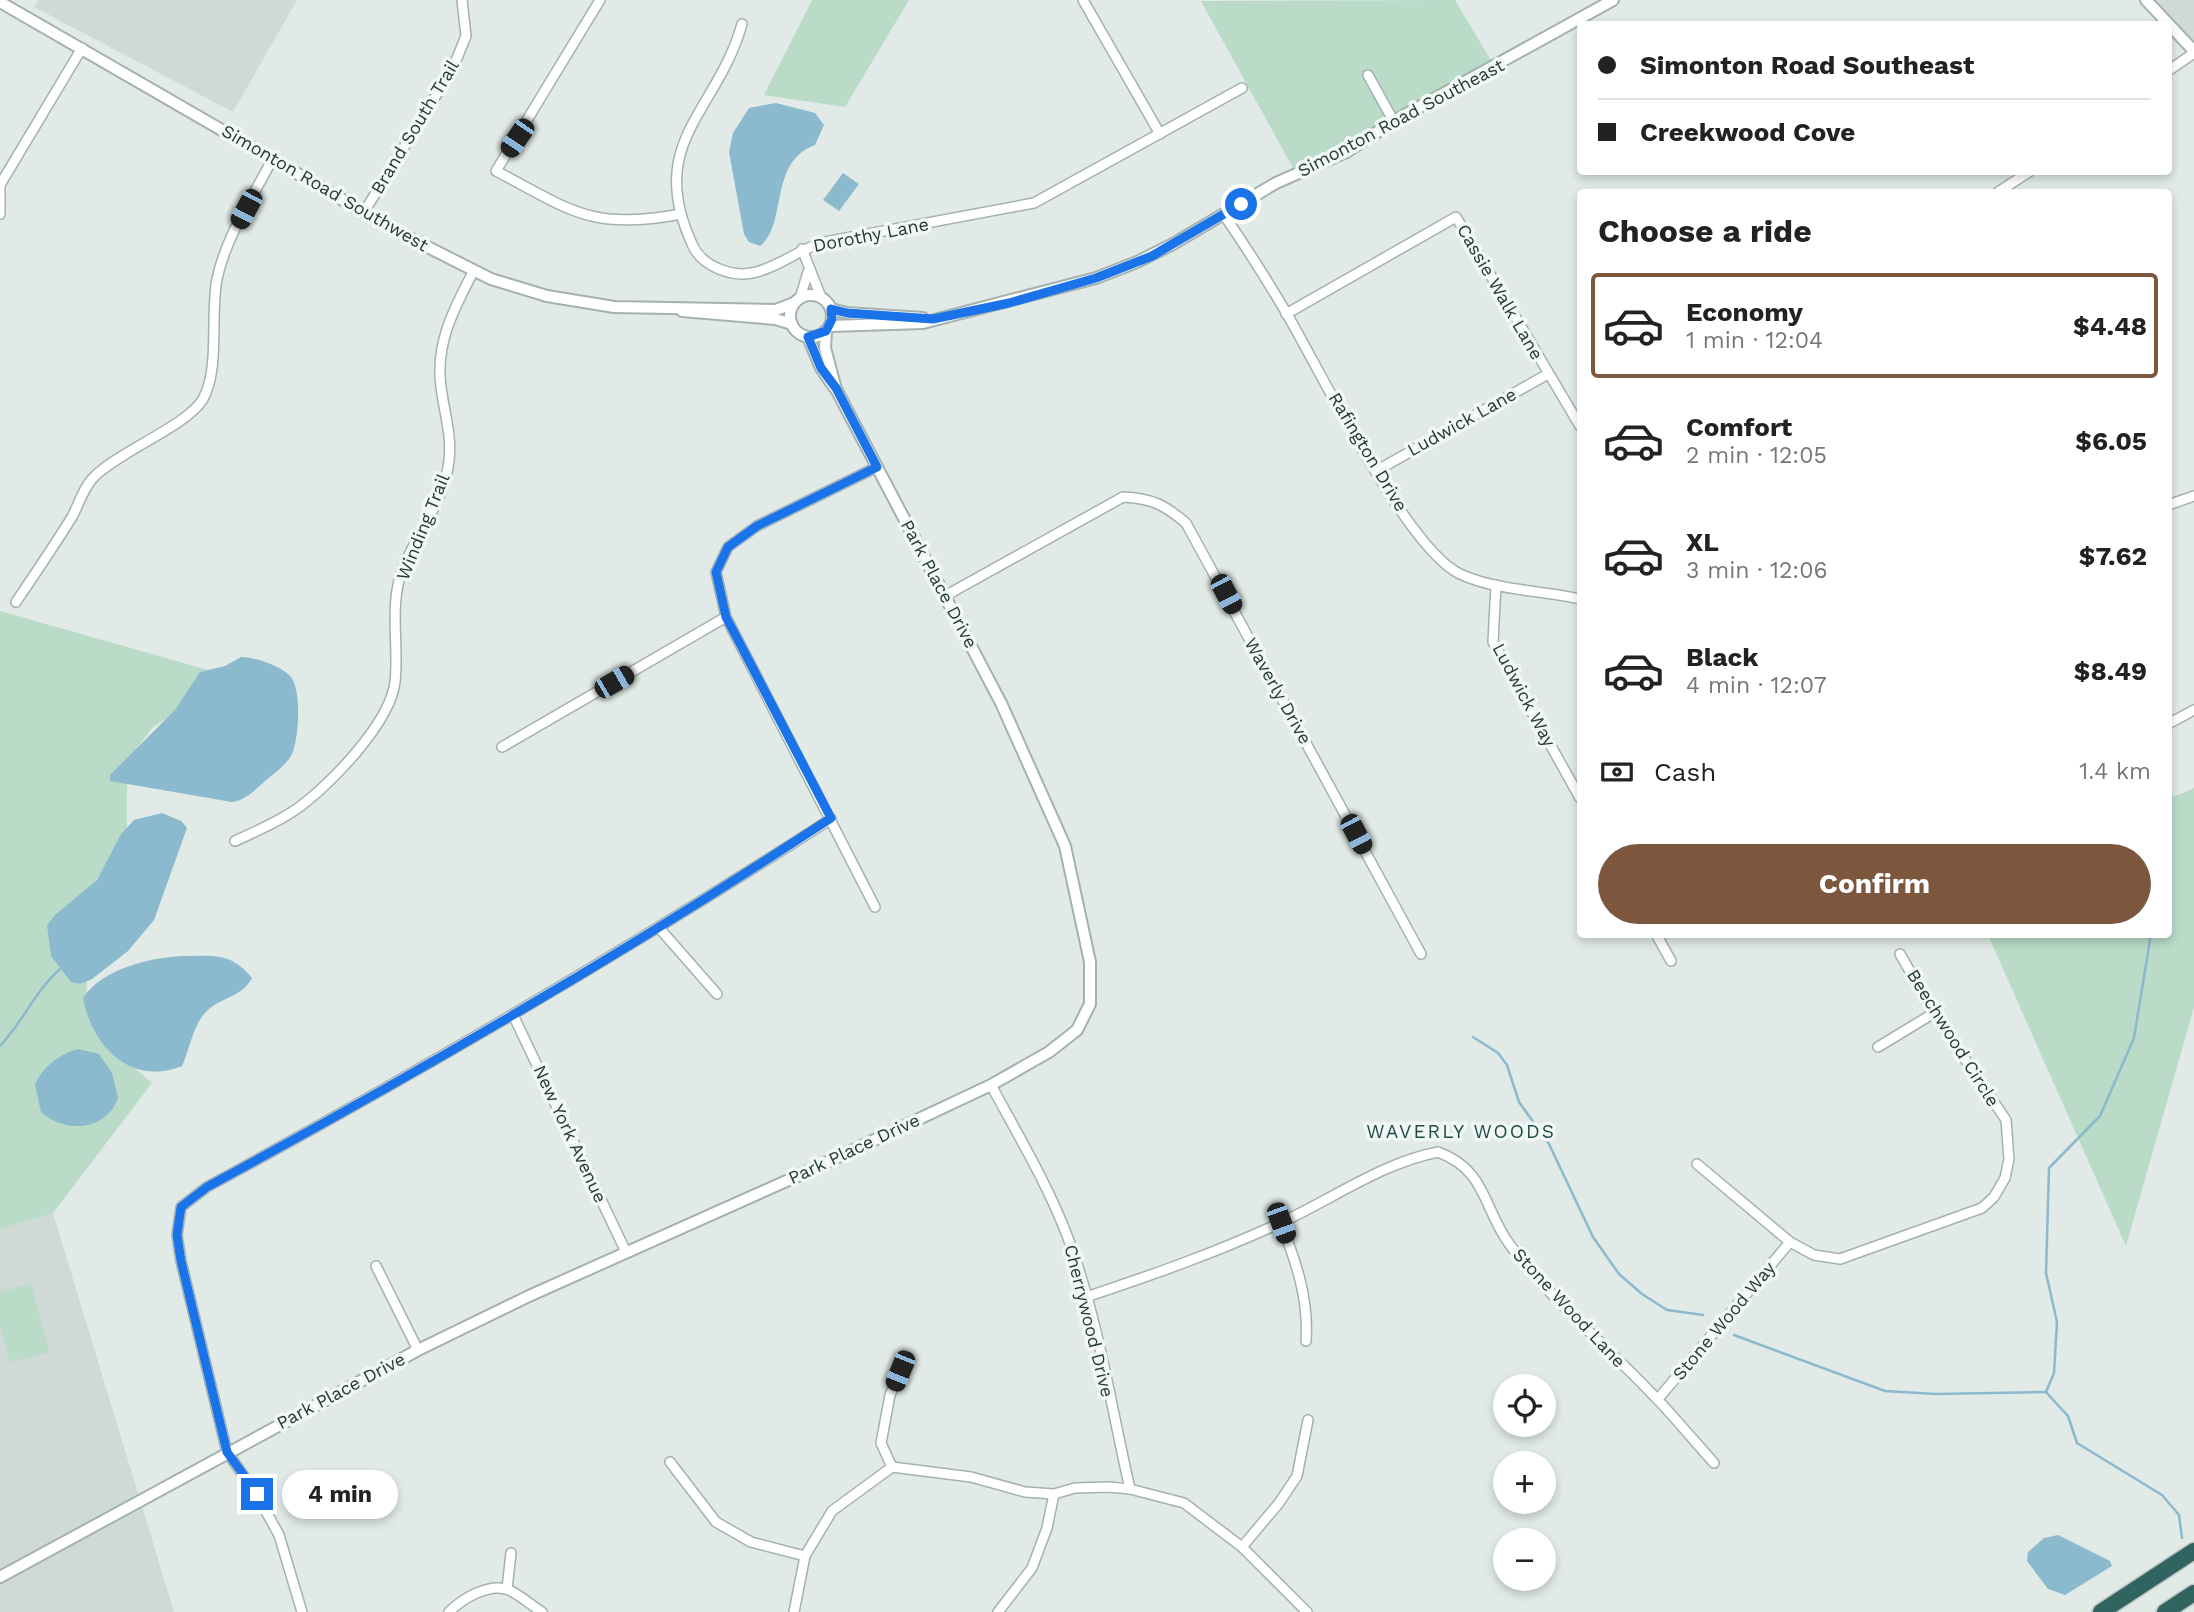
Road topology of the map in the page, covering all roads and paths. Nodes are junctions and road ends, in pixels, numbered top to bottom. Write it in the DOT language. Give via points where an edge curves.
graph roads {
  1 [pos="462,0"];
  2 [pos="600,0"];
  3 [pos="1083,0"];
  4 [pos="1613,0"];
  5 [pos="2146,0"];
  6 [pos="0,2"];
  7 [pos="2165,21"];
  8 [pos="742,24"];
  9 [pos="2172,28"];
  10 [pos="82,48"];
  11 [pos="2194,52"];
  12 [pos="2172,68"];
  13 [pos="1368,75"];
  14 [pos="1242,88"];
  15 [pos="1394,122"];
  16 [pos="1160,134"];
  17 [pos="273,158"];
  18 [pos="2016,176"];
  19 [pos="0,185"];
  20 [pos="2001,189"];
  21 [pos="364,212"];
  22 [pos="0,214"];
  23 [pos="681,214"];
  24 [pos="1224,215"];
  25 [pos="802,249"];
  26 [pos="808,270"];
  27 [pos="473,272"];
  28 [pos="821,297"];
  29 [pos="797,301"];
  30 [pos="673,309"];
  31 [pos="831,309"];
  32 [pos="1286,314"];
  33 [pos="933,319"];
  34 [pos="792,324"];
  35 [pos="828,328"];
  36 [pos="808,337"];
  37 [pos="1548,374"];
  38 [pos="836,388"];
  39 [pos="1577,421"];
  40 [pos="877,467"];
  41 [pos="1376,471"];
  42 [pos="2194,496"];
  43 [pos="2172,504"];
  44 [pos="1496,584"];
  45 [pos="945,596"];
  46 [pos="1577,598"];
  47 [pos="16,602"];
  48 [pos="726,617"];
  49 [pos="2194,710"];
  50 [pos="2172,722"];
  51 [pos="502,747"];
  52 [pos="1577,793"];
  53 [pos="831,818"];
  54 [pos="235,841"];
  55 [pos="876,907"];
  56 [pos="660,929"];
  57 [pos="1658,938"];
  58 [pos="1421,954"];
  59 [pos="1900,954"];
  60 [pos="1671,961"];
  61 [pos="718,994"];
  62 [pos="1934,1013"];
  63 [pos="514,1017"];
  64 [pos="1878,1048"];
  65 [pos="991,1085"];
  66 [pos="1697,1164"];
  67 [pos="1281,1223"];
  68 [pos="1790,1242"];
  69 [pos="626,1252"];
  70 [pos="376,1266"];
  71 [pos="1086,1297"];
  72 [pos="1306,1341"];
  73 [pos="418,1350"];
  74 [pos="900,1371"];
  75 [pos="1658,1399"];
  76 [pos="1308,1420"];
  77 [pos="227,1452"];
  78 [pos="670,1462"];
  79 [pos="1714,1463"];
  80 [pos="892,1467"];
  81 [pos="1130,1489"];
  82 [pos="1054,1494"];
  83 [pos="1242,1547"];
  84 [pos="2194,1551"];
  85 [pos="511,1553"];
  86 [pos="805,1556"];
  87 [pos="0,1577"];
  88 [pos="508,1589"];
  89 [pos="2194,1593"];
  90 [pos="302,1612"];
  91 [pos="449,1612"];
  92 [pos="542,1612"];
  93 [pos="794,1612"];
  94 [pos="998,1612"];
  95 [pos="1307,1612"];
  96 [pos="2101,1612"];
  97 [pos="2165,1612"];
  1 -- 21 [label="street, Brand South Trail" via="466,36 453,68"];
  2 -- 23 [label="street" via="496,171 594,218 631,222"];
  3 -- 16 [label="street"];
  4 -- 15 [label="street, Simonton Road Southeast"];
  5 -- 7 [label="street"];
  6 -- 10 [label="street, Simonton Road Southwest"];
  8 -- 23 [label="street, Dorothy Lane" via="735,51 679,153"];
  9 -- 11 [label="street"];
  10 -- 17 [label="street, Simonton Road Southwest"];
  10 -- 19 [label="street"];
  11 -- 12 [label="street"];
  13 -- 15 [label="street"];
  14 -- 16 [label="street, Dorothy Lane"];
  15 -- 24 [label="street, Simonton Road Southeast"];
  16 -- 25 [label="street, Dorothy Lane" via="1034,203"];
  17 -- 21 [label="street, Simonton Road Southwest"];
  17 -- 47 [label="street" via="231,238 217,278 212,376 203,399 191,414 127,450 92,478"];
  18 -- 20 [label="street"];
  19 -- 22 [label="street"];
  21 -- 27 [label="street, Simonton Road Southwest"];
  23 -- 25 [label="street, Dorothy Lane" via="696,253 726,271 751,274"];
  24 -- 32 [label="street, Rafington Drive"];
  24 -- 33 [label="street, Simonton Road Southeast" via="1152,256 1096,278"];
  25 -- 26 [label="street"];
  26 -- 28 [label="street"];
  26 -- 29 [label="street"];
  27 -- 30 [label="street, Simonton Road Southwest" via="511,287 572,301"];
  27 -- 54 [label="street, Winding Trail" via="444,335 440,377 449,427 449,461 441,493 399,581 392,697 379,721 328,783 293,811"];
  28 -- 29 [label="street" via="806,295"];
  28 -- 31 [label="street"];
  29 -- 30 [label="street, Simonton Road Southwest" via="776,310"];
  29 -- 34 [label="street" via="791,310"];
  30 -- 34 [label="street, Simonton Road Southwest"];
  31 -- 33 [label="street"];
  31 -- 35 [label="street"];
  32 -- 37 [label="street, Cassie Walk Lane" via="1456,217"];
  32 -- 41 [label="street, Rafington Drive"];
  33 -- 35 [label="street"];
  34 -- 36 [label="street"];
  35 -- 36 [label="street"];
  35 -- 38 [label="street, Park Place Drive" via="825,348"];
  36 -- 38 [label="street, Park Place Drive" via="821,368"];
  37 -- 39 [label="street, Cassie Walk Lane"];
  37 -- 41 [label="street, Ludwick Lane"];
  38 -- 40 [label="street, Park Place Drive"];
  40 -- 45 [label="street, Park Place Drive"];
  40 -- 48 [label="street" via="757,526 728,547 716,572"];
  41 -- 44 [label="street, Rafington Drive" via="1440,560 1459,573"];
  42 -- 43 [label="street"];
  44 -- 46 [label="street, Rafington Drive"];
  44 -- 52 [label="street, Ludwick Way" via="1493,642"];
  45 -- 58 [label="street, Waverly Drive" via="1124,497 1166,505 1186,523"];
  45 -- 65 [label="street, Park Place Drive" via="1001,703 1065,846 1090,962 1090,1004 1077,1030"];
  48 -- 51 [label="street"];
  48 -- 53 [label="street"];
  49 -- 50 [label="street"];
  53 -- 55 [label="street"];
  53 -- 56 [label="street"];
  56 -- 61 [label="street"];
  56 -- 63 [label="street"];
  57 -- 60 [label="street"];
  59 -- 62 [label="street, Beechwood Circle"];
  62 -- 64 [label="street"];
  62 -- 68 [label="street, Beechwood Circle" via="2006,1120 2009,1159 1994,1197 1982,1208 1840,1259 1814,1255"];
  63 -- 69 [label="street, New York Avenue"];
  63 -- 77 [label="street" via="207,1187 181,1207 177,1235 181,1261"];
  65 -- 69 [label="street, Park Place Drive"];
  65 -- 71 [label="street, Cherrywood Drive" via="1052,1199"];
  66 -- 68 [label="street, Beechwood Circle"];
  67 -- 71 [label="street, Stone Wood Lane"];
  67 -- 72 [label="street" via="1299,1270 1308,1314"];
  67 -- 75 [label="street, Stone Wood Lane" via="1406,1158 1438,1152 1451,1157 1481,1185 1509,1244 1559,1302"];
  68 -- 75 [label="street, Stone Wood Way"];
  69 -- 73 [label="street, Park Place Drive"];
  70 -- 73 [label="street"];
  71 -- 81 [label="street, Cherrywood Drive"];
  73 -- 77 [label="street, Park Place Drive"];
  74 -- 80 [label="street" via="890,1395 881,1443"];
  75 -- 79 [label="street, Stone Wood Lane"];
  76 -- 83 [label="street" via="1297,1476"];
  77 -- 87 [label="street, Park Place Drive"];
  77 -- 90 [label="street" via="279,1535"];
  78 -- 86 [label="street" via="716,1522 751,1542"];
  80 -- 82 [label="street"];
  80 -- 86 [label="street" via="832,1511"];
  81 -- 82 [label="street" via="1075,1488"];
  81 -- 83 [label="street" via="1184,1503"];
  82 -- 94 [label="street" via="1032,1568"];
  83 -- 95 [label="street"];
  84 -- 96 [label="highway"];
  85 -- 88 [label="street"];
  86 -- 93 [label="street"];
  88 -- 91 [label="street" via="462,1598"];
  88 -- 92 [label="street"];
  89 -- 97 [label="highway"];
}
